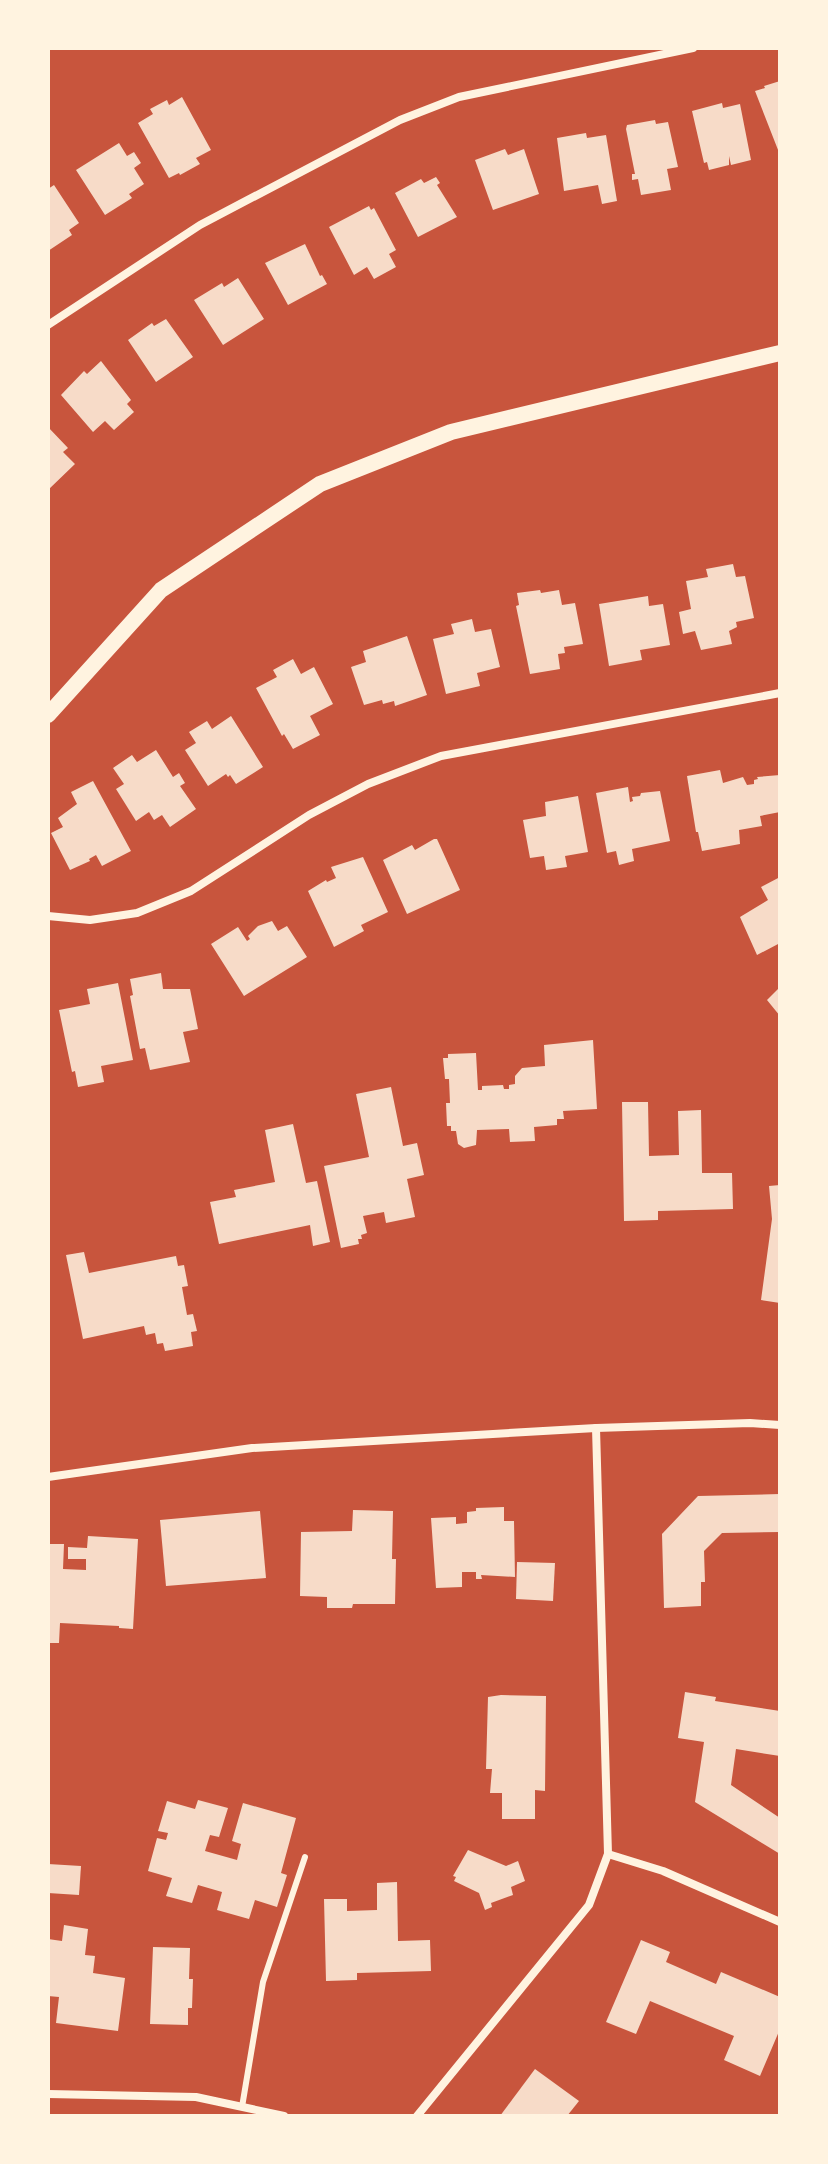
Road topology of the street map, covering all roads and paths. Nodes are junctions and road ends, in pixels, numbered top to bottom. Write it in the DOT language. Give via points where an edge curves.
graph roads {
  1 [pos="693,48"];
  2 [pos="48,325"];
  3 [pos="780,353"];
  4 [pos="780,693"];
  5 [pos="48,715"];
  6 [pos="48,916"];
  7 [pos="780,1425"];
  8 [pos="596,1428"];
  9 [pos="48,1477"];
  10 [pos="608,1854"];
  11 [pos="305,1857"];
  12 [pos="780,1922"];
  13 [pos="48,2094"];
  14 [pos="242,2107"];
  15 [pos="284,2116"];
  16 [pos="417,2116"];
  1 -- 2 [label="street" via="459,97 400,120 200,225"];
  3 -- 5 [label="main road" via="451,432 320,484 161,590"];
  4 -- 6 [label="street" via="441,756 368,784 191,891 137,913 90,920"];
  7 -- 8 [label="street"];
  8 -- 9 [label="street" via="252,1448"];
  8 -- 10 [label="street"];
  10 -- 12 [label="street" via="663,1871"];
  10 -- 16 [label="street" via="589,1905"];
  11 -- 14 [label="lane" via="263,1982"];
  13 -- 14 [label="street" via="196,2097"];
  14 -- 15 [label="street"];
}
